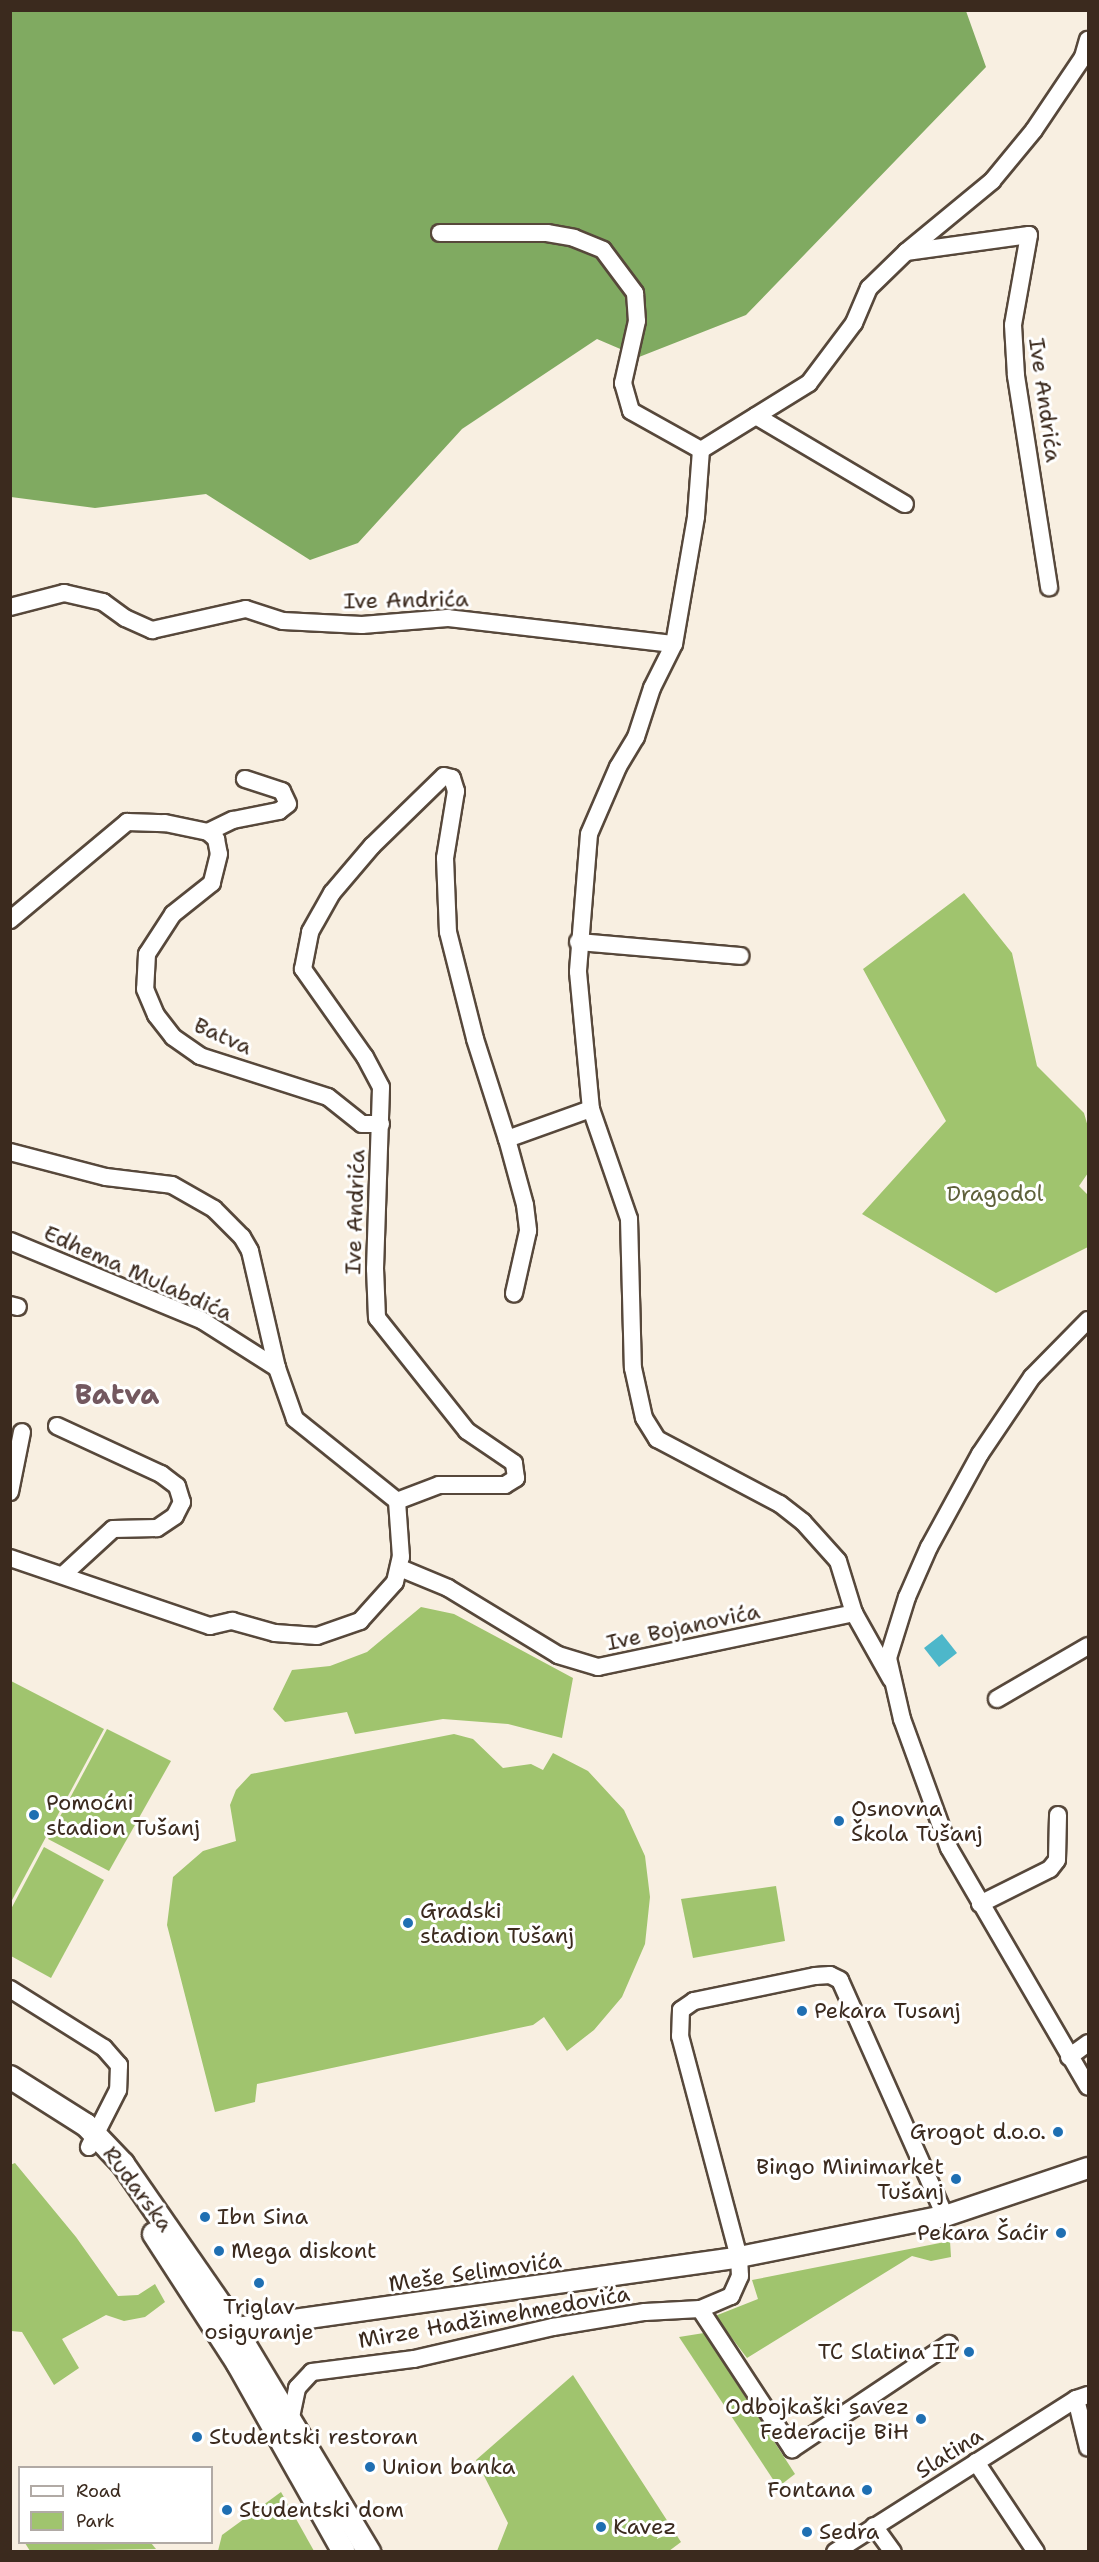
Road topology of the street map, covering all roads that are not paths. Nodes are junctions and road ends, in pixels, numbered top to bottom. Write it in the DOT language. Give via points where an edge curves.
graph roads {
  1 [pos="1089,40"];
  2 [pos="440,233"];
  3 [pos="906,252"];
  4 [pos="756,416"];
  5 [pos="701,450"];
  6 [pos="905,504"];
  7 [pos="1049,587"];
  8 [pos="10,607"];
  9 [pos="674,644"];
  10 [pos="245,779"];
  11 [pos="208,832"];
  12 [pos="10,920"];
  13 [pos="578,942"];
  14 [pos="740,956"];
  15 [pos="591,1108"];
  16 [pos="381,1124"];
  17 [pos="507,1139"];
  18 [pos="10,1152"];
  19 [pos="10,1241"];
  20 [pos="514,1293"];
  21 [pos="1089,1320"];
  22 [pos="277,1368"];
  23 [pos="57,1426"];
  24 [pos="22,1432"];
  25 [pos="10,1492"];
  26 [pos="397,1502"];
  27 [pos="10,1558"];
  28 [pos="400,1568"];
  29 [pos="64,1574"];
  30 [pos="854,1613"];
  31 [pos="1089,1646"];
  32 [pos="891,1679"];
  33 [pos="997,1699"];
  34 [pos="1058,1815"];
  35 [pos="980,1904"];
  36 [pos="10,1989"];
  37 [pos="1089,2043"];
  38 [pos="1069,2057"];
  39 [pos="10,2077"];
  40 [pos="1089,2087"];
  41 [pos="10,2091"];
  42 [pos="93,2141"];
  43 [pos="1089,2168"];
  44 [pos="945,2216"];
  45 [pos="739,2257"];
  46 [pos="700,2309"];
  47 [pos="228,2333"];
  48 [pos="949,2344"];
  49 [pos="1082,2397"];
  50 [pos="291,2417"];
  51 [pos="1089,2448"];
  52 [pos="976,2462"];
  53 [pos="874,2526"];
  54 [pos="344,2552"];
  55 [pos="369,2552"];
  56 [pos="835,2552"];
  57 [pos="894,2552"];
  58 [pos="1036,2552"];
  1 -- 3 [label="street" via="1083,57 1034,130 992,181"];
  2 -- 5 [label="street" via="547,233 574,237 603,250 635,293 637,321 623,383 631,411"];
  3 -- 4 [label="street" via="869,288 854,323 809,383"];
  3 -- 7 [label="street, Ive Andrića" via="1029,235 1013,325 1016,376"];
  4 -- 5 [label="street"];
  4 -- 6 [label="street"];
  5 -- 9 [label="street" via="696,517"];
  8 -- 9 [label="street, Ive Andrića" via="64,593 103,602 152,630 246,609 283,621 362,625 448,618"];
  9 -- 13 [label="street" via="590,834"];
  10 -- 11 [label="street" via="282,791 288,804 279,811 233,820"];
  11 -- 12 [label="street" via="165,823 127,822"];
  11 -- 16 [label="street, Batva" via="216,839 219,854 212,883 173,914 147,954 144,990 156,1015 173,1037 200,1056 328,1096 362,1124"];
  13 -- 14 [label="street"];
  13 -- 15 [label="street"];
  15 -- 17 [label="street"];
  15 -- 30 [label="street" via="629,1219 633,1368 644,1418 657,1439 780,1504 803,1522 838,1561"];
  16 -- 17 [label="street, Ive Andrića" via="378,1080 305,975 305,952 316,917 332,893 417,800 439,779 448,776 456,791 445,858 448,932 475,1039"];
  16 -- 26 [label="street, Ive Andrića" via="375,1269 377,1318 467,1431 506,1455 517,1473 514,1481 505,1485 439,1485"];
  17 -- 20 [label="street, Ive Andrića" via="525,1205 528,1232"];
  18 -- 22 [label="street" via="106,1177 172,1185 214,1209 250,1251"];
  19 -- 22 [label="street, Edhema Mulabdića" via="203,1322"];
  21 -- 32 [label="street" via="1032,1377 956,1496 908,1597 888,1658"];
  22 -- 26 [label="street" via="295,1419"];
  23 -- 29 [label="street" via="161,1474 177,1486 182,1502 175,1516 157,1528 113,1529"];
  24 -- 25 [label="street"];
  26 -- 28 [label="street"];
  27 -- 29 [label="street"];
  28 -- 29 [label="street" via="386,1596 360,1621 334,1632 307,1637 232,1621 210,1626"];
  28 -- 30 [label="street, Ive Bojanovića" via="448,1588 558,1655 598,1667"];
  30 -- 32 [label="street"];
  31 -- 33 [label="street"];
  32 -- 35 [label="street" via="944,1834"];
  34 -- 35 [label="street" via="1057,1860 1050,1869"];
  35 -- 38 [label="street"];
  36 -- 42 [label="street" via="104,2048 118,2064 120,2085"];
  37 -- 38 [label="street"];
  38 -- 40 [label="street"];
  39 -- 42 [label="main road, Rudarska" via="69,2113"];
  41 -- 42 [label="main road, Rudarska"];
  42 -- 47 [label="main road, Rudarska" via="150,2201"];
  43 -- 44 [label="street, Meše Selimovića"];
  44 -- 45 [label="street, Meše Selimovića"];
  44 -- 45 [label="street" via="846,1987 833,1976 815,1976 694,2001 681,2010 681,2036"];
  45 -- 46 [label="street, Mirze Hadžimehmedovića" via="740,2276 731,2296"];
  45 -- 47 [label="street, Meše Selimovića"];
  46 -- 48 [label="street" via="792,2449"];
  46 -- 50 [label="street, Mirze Hadžimehmedovića" via="645,2312 553,2327 414,2359 312,2372 297,2388"];
  47 -- 50 [label="main road"];
  47 -- 54 [label="main road"];
  49 -- 51 [label="street"];
  49 -- 52 [label="street, Slatina"];
  50 -- 55 [label="main road"];
  52 -- 53 [label="street, Slatina"];
  52 -- 58 [label="street"];
  53 -- 56 [label="street, Slatina"];
  53 -- 57 [label="street"];
}
